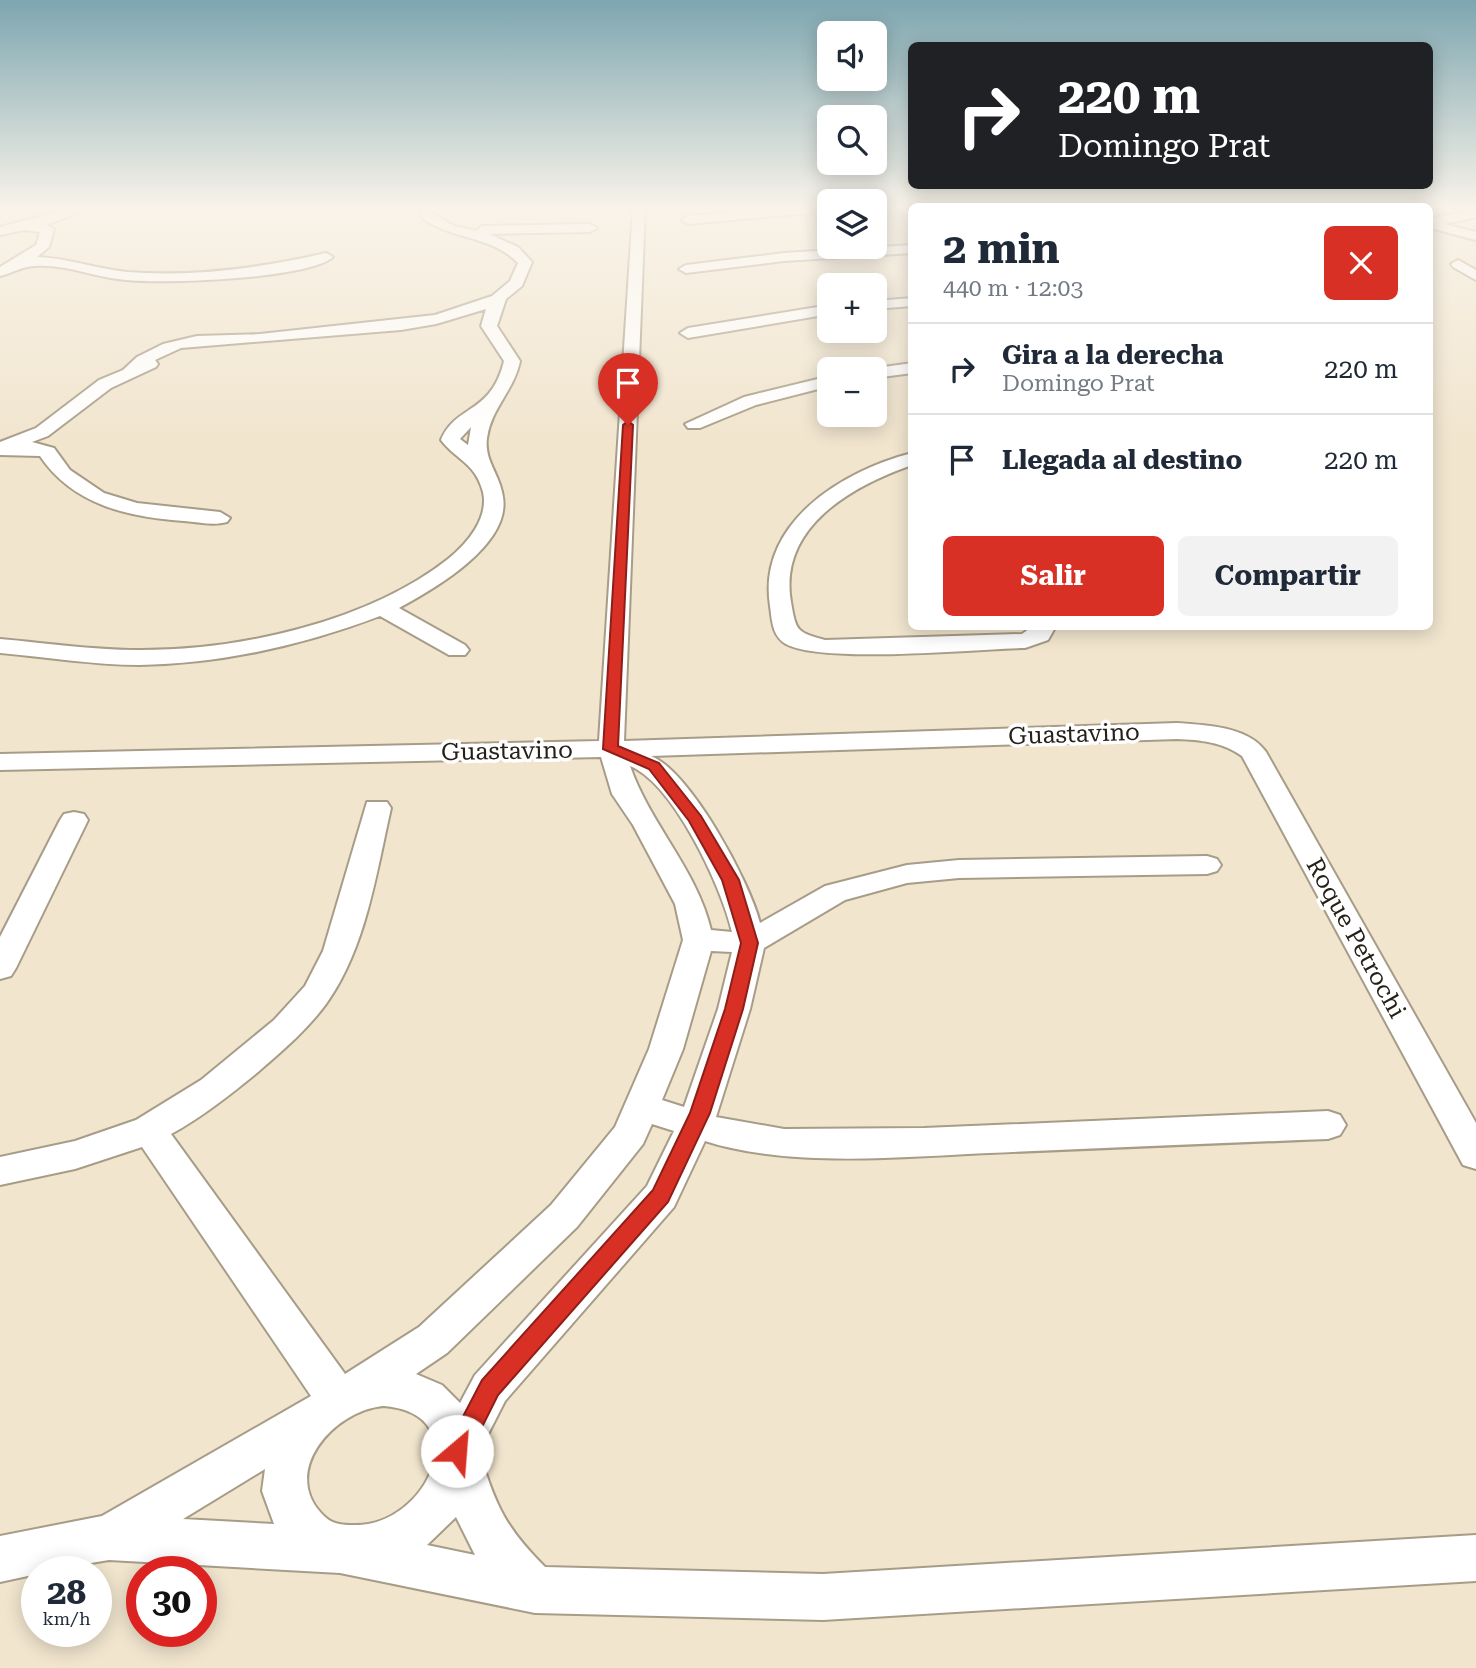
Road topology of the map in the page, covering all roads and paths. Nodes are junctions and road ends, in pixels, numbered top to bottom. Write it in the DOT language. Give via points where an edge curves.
graph roads {
  1 [pos="513,286"];
  2 [pos="635,286"];
  3 [pos="500,296"];
  4 [pos="908,302"];
  5 [pos="887,304"];
  6 [pos="817,311"];
  7 [pos="468,312"];
  8 [pos="445,321"];
  9 [pos="490,326"];
  10 [pos="473,331"];
  11 [pos="688,333"];
  12 [pos="908,369"];
  13 [pos="887,371"];
  14 [pos="817,384"];
  15 [pos="485,410"];
  16 [pos="55,423"];
  17 [pos="694,424"];
  18 [pos="0,450"];
  19 [pos="47,452"];
  20 [pos="908,460"];
  21 [pos="484,466"];
  22 [pos="220,518"];
  23 [pos="381,607"];
  24 [pos="1041,630"];
  25 [pos="0,646"];
  26 [pos="457,650"];
  27 [pos="1223,736"];
  28 [pos="611,749"];
  29 [pos="0,762"];
  30 [pos="672,787"];
  31 [pos="626,794"];
  32 [pos="377,808"];
  33 [pos="74,820"];
  34 [pos="1207,866"];
  35 [pos="698,940"];
  36 [pos="750,943"];
  37 [pos="0,968"];
  38 [pos="641,1107"];
  39 [pos="695,1123"];
  40 [pos="1328,1125"];
  41 [pos="149,1130"];
  42 [pos="1476,1155"];
  43 [pos="6,1167"];
  44 [pos="325,1408"];
  45 [pos="457,1451"];
  46 [pos="109,1537"];
  47 [pos="340,1550"];
  48 [pos="1476,1558"];
  49 [pos="0,1559"];
  50 [pos="535,1590"];
  1 -- 3 [label="street"];
  2 -- 28 [label="street"];
  3 -- 7 [label="street"];
  3 -- 9 [label="street"];
  4 -- 5 [label="street"];
  6 -- 11 [label="street"];
  7 -- 8 [label="street"];
  7 -- 9 [label="street"];
  8 -- 9 [label="street" via="462,328"];
  8 -- 16 [label="street" via="202,344 131,370 86,397"];
  9 -- 10 [label="street"];
  9 -- 15 [label="street" via="512,360 507,386"];
  12 -- 13 [label="street"];
  14 -- 17 [label="street" via="750,401"];
  15 -- 21 [label="street" via="477,454"];
  15 -- 21 [label="street" via="454,429 450,440"];
  16 -- 18 [label="street"];
  16 -- 19 [label="street"];
  18 -- 19 [label="street"];
  19 -- 22 [label="street" via="62,474 97,496 145,510"];
  20 -- 24 [label="street" via="838,491 794,531 780,567 778,590 785,631 806,644 839,648 1017,642 1033,639"];
  21 -- 23 [label="street" via="494,509 485,532 453,566"];
  23 -- 25 [label="street" via="321,629 220,651 122,657"];
  23 -- 26 [label="street"];
  27 -- 28 [label="street, Guastavino" via="1177,731"];
  27 -- 42 [label="street, Roque Petrochi" via="1242,742 1253,752"];
  28 -- 29 [label="street, Guastavino"];
  28 -- 30 [label="street" via="654,766"];
  28 -- 31 [label="street"];
  30 -- 31 [label="street"];
  30 -- 36 [label="street" via="730,880"];
  31 -- 35 [label="street" via="690,904"];
  32 -- 41 [label="street" via="350,919 315,996 267,1045"];
  33 -- 37 [label="street"];
  34 -- 36 [label="street" via="959,869 906,874 835,893"];
  35 -- 36 [label="street"];
  35 -- 38 [label="street" via="666,1049"];
  36 -- 39 [label="street" via="734,1009"];
  38 -- 39 [label="street"];
  38 -- 44 [label="street" via="630,1133 565,1216 433,1340"];
  39 -- 40 [label="street" via="729,1135 784,1143 924,1142"];
  39 -- 45 [label="street" via="661,1196 490,1388"];
  41 -- 43 [label="street"];
  41 -- 44 [label="street"];
  44 -- 45 [label="street" via="366,1388 395,1386 421,1394 440,1407 453,1427"];
  44 -- 46 [label="street"];
  44 -- 47 [label="street" via="290,1451 284,1470 284,1498 294,1523 315,1541"];
  45 -- 47 [label="street" via="454,1476 441,1502 422,1524 368,1550"];
  45 -- 50 [label="street" via="473,1504 498,1552"];
  46 -- 47 [label="street"];
  46 -- 49 [label="street"];
  47 -- 50 [label="street"];
  48 -- 50 [label="street" via="823,1597"];
}
